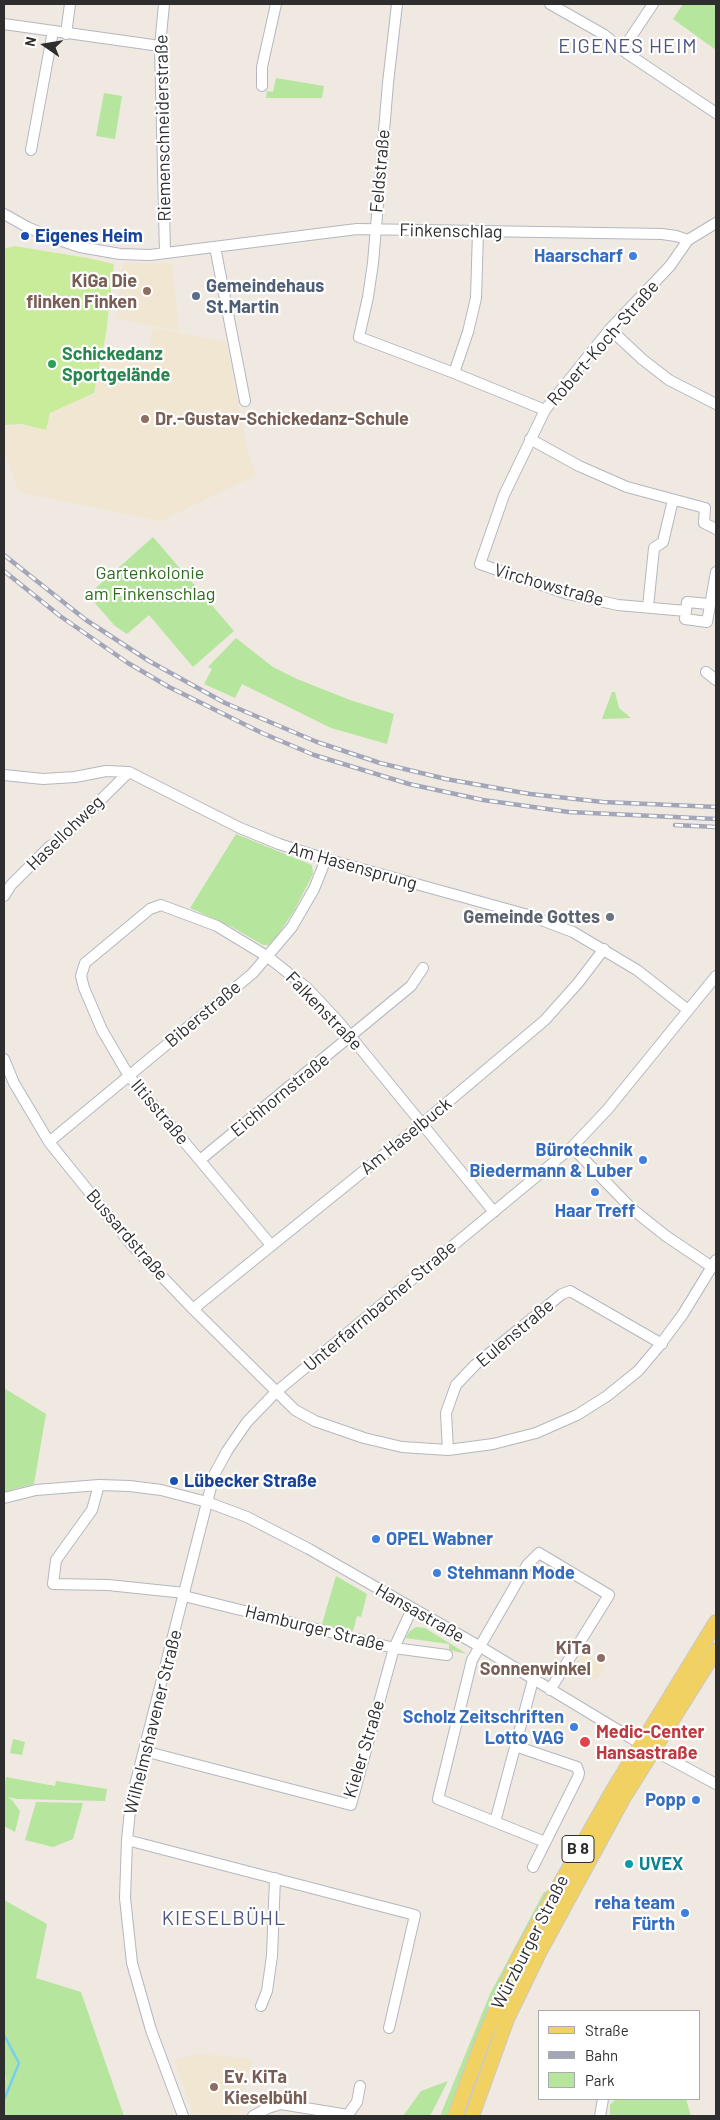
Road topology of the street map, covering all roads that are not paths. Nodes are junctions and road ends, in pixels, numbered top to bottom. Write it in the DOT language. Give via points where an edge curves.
graph roads {
  1 [pos="70,4"];
  2 [pos="164,4"];
  3 [pos="276,4"];
  4 [pos="397,4"];
  5 [pos="550,4"];
  6 [pos="653,4"];
  7 [pos="4,24"];
  8 [pos="53,32"];
  9 [pos="66,34"];
  10 [pos="160,46"];
  11 [pos="623,49"];
  12 [pos="262,86"];
  13 [pos="716,113"];
  14 [pos="31,150"];
  15 [pos="4,214"];
  16 [pos="716,223"];
  17 [pos="375,229"];
  18 [pos="478,231"];
  19 [pos="688,240"];
  20 [pos="215,247"];
  21 [pos="165,253"];
  22 [pos="610,329"];
  23 [pos="454,373"];
  24 [pos="245,401"];
  25 [pos="716,404"];
  26 [pos="545,410"];
  27 [pos="530,439"];
  28 [pos="673,500"];
  29 [pos="716,529"];
  30 [pos="480,564"];
  31 [pos="716,572"];
  32 [pos="710,604"];
  33 [pos="648,607"];
  34 [pos="686,611"];
  35 [pos="706,672"];
  36 [pos="716,680"];
  37 [pos="129,772"];
  38 [pos="4,775"];
  39 [pos="326,859"];
  40 [pos="4,896"];
  41 [pos="604,948"];
  42 [pos="268,957"];
  43 [pos="85,962"];
  44 [pos="423,968"];
  45 [pos="716,976"];
  46 [pos="688,1010"];
  47 [pos="351,1037"];
  48 [pos="4,1059"];
  49 [pos="129,1076"];
  50 [pos="423,1123"];
  51 [pos="49,1142"];
  52 [pos="572,1147"];
  53 [pos="200,1160"];
  54 [pos="494,1212"];
  55 [pos="271,1245"];
  56 [pos="714,1264"];
  57 [pos="193,1309"];
  58 [pos="662,1344"];
  59 [pos="276,1392"];
  60 [pos="448,1450"];
  61 [pos="99,1485"];
  62 [pos="4,1498"];
  63 [pos="206,1502"];
  64 [pos="184,1595"];
  65 [pos="412,1609"];
  66 [pos="716,1622"];
  67 [pos="479,1646"];
  68 [pos="394,1648"];
  69 [pos="716,1650"];
  70 [pos="447,1655"];
  71 [pos="533,1680"];
  72 [pos="550,1690"];
  73 [pos="515,1746"];
  74 [pos="648,1747"];
  75 [pos="144,1751"];
  76 [pos="716,1784"];
  77 [pos="495,1822"];
  78 [pos="127,1840"];
  79 [pos="545,1842"];
  80 [pos="534,1867"];
  81 [pos="275,1878"];
  82 [pos="261,2006"];
  83 [pos="389,2028"];
  84 [pos="360,2086"];
  85 [pos="603,2100"];
  86 [pos="348,2115"];
  87 [pos="183,2116"];
  88 [pos="253,2116"];
  89 [pos="455,2116"];
  90 [pos="472,2116"];
  91 [pos="600,2116"];
  1 -- 9 [label="street"];
  2 -- 10 [label="street, Riemenschneiderstraße"];
  3 -- 12 [label="street" via="262,67"];
  4 -- 17 [label="street, Feldstraße"];
  5 -- 11 [label="street"];
  6 -- 11 [label="street"];
  7 -- 8 [label="street"];
  8 -- 9 [label="street"];
  8 -- 14 [label="street"];
  9 -- 10 [label="street"];
  10 -- 21 [label="street, Riemenschneiderstraße"];
  11 -- 13 [label="street"];
  15 -- 21 [label="street, Finkenschlag" via="29,228 80,247 120,254"];
  16 -- 19 [label="street, Robert-Koch-Straße"];
  17 -- 18 [label="street, Finkenschlag"];
  17 -- 20 [label="street, Finkenschlag"];
  17 -- 23 [label="street, Feldstraße" via="368,297 359,337"];
  18 -- 19 [label="street, Finkenschlag" via="662,234"];
  18 -- 23 [label="street" via="476,298"];
  19 -- 22 [label="street, Robert-Koch-Straße" via="670,266"];
  20 -- 21 [label="street, Finkenschlag"];
  20 -- 24 [label="street"];
  22 -- 25 [label="street" via="669,380"];
  22 -- 26 [label="street, Robert-Koch-Straße"];
  23 -- 26 [label="street"];
  26 -- 27 [label="street, Robert-Koch-Straße"];
  27 -- 28 [label="street" via="627,487"];
  27 -- 30 [label="street, Robert-Koch-Straße" via="504,495"];
  28 -- 29 [label="street" via="705,508 704,523"];
  28 -- 33 [label="street" via="663,542 654,548"];
  30 -- 33 [label="street, Virchowstraße" via="568,594"];
  31 -- 32 [label="street, Virchowstraße"];
  32 -- 34 [label="street" via="686,602"];
  32 -- 34 [label="street, Virchowstraße" via="707,622 684,619"];
  33 -- 34 [label="street, Virchowstraße"];
  35 -- 36 [label="street"];
  37 -- 38 [label="street, Am Hasensprung" via="106,771 43,779"];
  37 -- 39 [label="street, Am Hasensprung" via="240,828"];
  37 -- 40 [label="street, Hasellohweg" via="58,842 50,846"];
  39 -- 41 [label="street, Am Hasensprung" via="528,915"];
  39 -- 42 [label="street, Biberstraße" via="314,889 292,927"];
  41 -- 46 [label="street, Am Hasensprung"];
  41 -- 50 [label="street, Am Haselbuck" via="545,1020"];
  42 -- 43 [label="street, Falkenstraße" via="217,926 161,905 150,909"];
  42 -- 47 [label="street, Falkenstraße" via="307,988"];
  42 -- 49 [label="street, Biberstraße"];
  43 -- 49 [label="street, Iltisstraße" via="80,976 84,988 102,1030"];
  44 -- 47 [label="street, Eichhornstraße" via="411,986"];
  45 -- 46 [label="street, Unterfarrnbacher Straße"];
  46 -- 52 [label="street, Unterfarrnbacher Straße" via="607,1110"];
  47 -- 50 [label="street, Falkenstraße"];
  47 -- 53 [label="street, Eichhornstraße"];
  48 -- 51 [label="street, Bussardstraße" via="14,1083"];
  49 -- 51 [label="street, Biberstraße"];
  49 -- 53 [label="street, Iltisstraße"];
  50 -- 54 [label="street, Falkenstraße"];
  50 -- 55 [label="street, Am Haselbuck"];
  51 -- 57 [label="street, Bussardstraße" via="131,1244"];
  52 -- 54 [label="street, Unterfarrnbacher Straße"];
  52 -- 56 [label="street" via="632,1209 666,1236"];
  53 -- 55 [label="street, Iltisstraße"];
  54 -- 59 [label="street, Unterfarrnbacher Straße"];
  55 -- 57 [label="street, Am Haselbuck"];
  56 -- 58 [label="street, Bussardstraße"];
  57 -- 59 [label="street, Bussardstraße"];
  58 -- 60 [label="street, Bussardstraße" via="638,1371 577,1415 536,1433 493,1444"];
  58 -- 60 [label="street, Eulenstraße" via="570,1291 562,1294 456,1385 446,1413"];
  59 -- 60 [label="street, Bussardstraße" via="295,1410 343,1432 402,1447"];
  59 -- 63 [label="street, Unterfarrnbacher Straße" via="237,1435 214,1475"];
  61 -- 62 [label="street" via="36,1490"];
  61 -- 63 [label="street" via="161,1490"];
  61 -- 64 [label="street, Hamburger Straße" via="92,1510 56,1560 53,1584 108,1585"];
  63 -- 64 [label="street, Wilhelmshavener Straße"];
  63 -- 65 [label="street, Hansastraße" via="275,1531"];
  64 -- 68 [label="street, Hamburger Straße"];
  64 -- 75 [label="street, Wilhelmshavener Straße"];
  65 -- 67 [label="street, Hansastraße"];
  65 -- 68 [label="street, Kieler Straße"];
  66 -- 74 [label="main road, Würzburger Straße / B 8"];
  67 -- 71 [label="street, Hansastraße"];
  67 -- 72 [label="street" via="527,1565 539,1554 609,1595"];
  67 -- 77 [label="street" via="472,1660 438,1799"];
  68 -- 70 [label="street, Hamburger Straße"];
  68 -- 75 [label="street, Kieler Straße" via="351,1805"];
  69 -- 74 [label="main road, Würzburger Straße / B 8"];
  71 -- 72 [label="street, Hansastraße"];
  71 -- 73 [label="street"];
  72 -- 74 [label="street, Hansastraße"];
  73 -- 77 [label="street"];
  73 -- 79 [label="street" via="577,1767 579,1773"];
  74 -- 76 [label="street, Hansastraße"];
  74 -- 89 [label="main road, Würzburger Straße / B 8" via="570,1864 519,1957"];
  74 -- 90 [label="main road, Würzburger Straße / B 8" via="522,1986"];
  75 -- 78 [label="street, Wilhelmshavener Straße" via="131,1801"];
  77 -- 79 [label="street"];
  78 -- 81 [label="street"];
  78 -- 87 [label="street, Wilhelmshavener Straße" via="125,1898 132,1963 151,2030"];
  79 -- 80 [label="street"];
  81 -- 82 [label="street" via="272,1956 267,1991"];
  81 -- 83 [label="street" via="415,1915"];
  84 -- 86 [label="street" via="357,2102"];
  85 -- 91 [label="street"];
  86 -- 88 [label="street" via="281,2104"];
}
